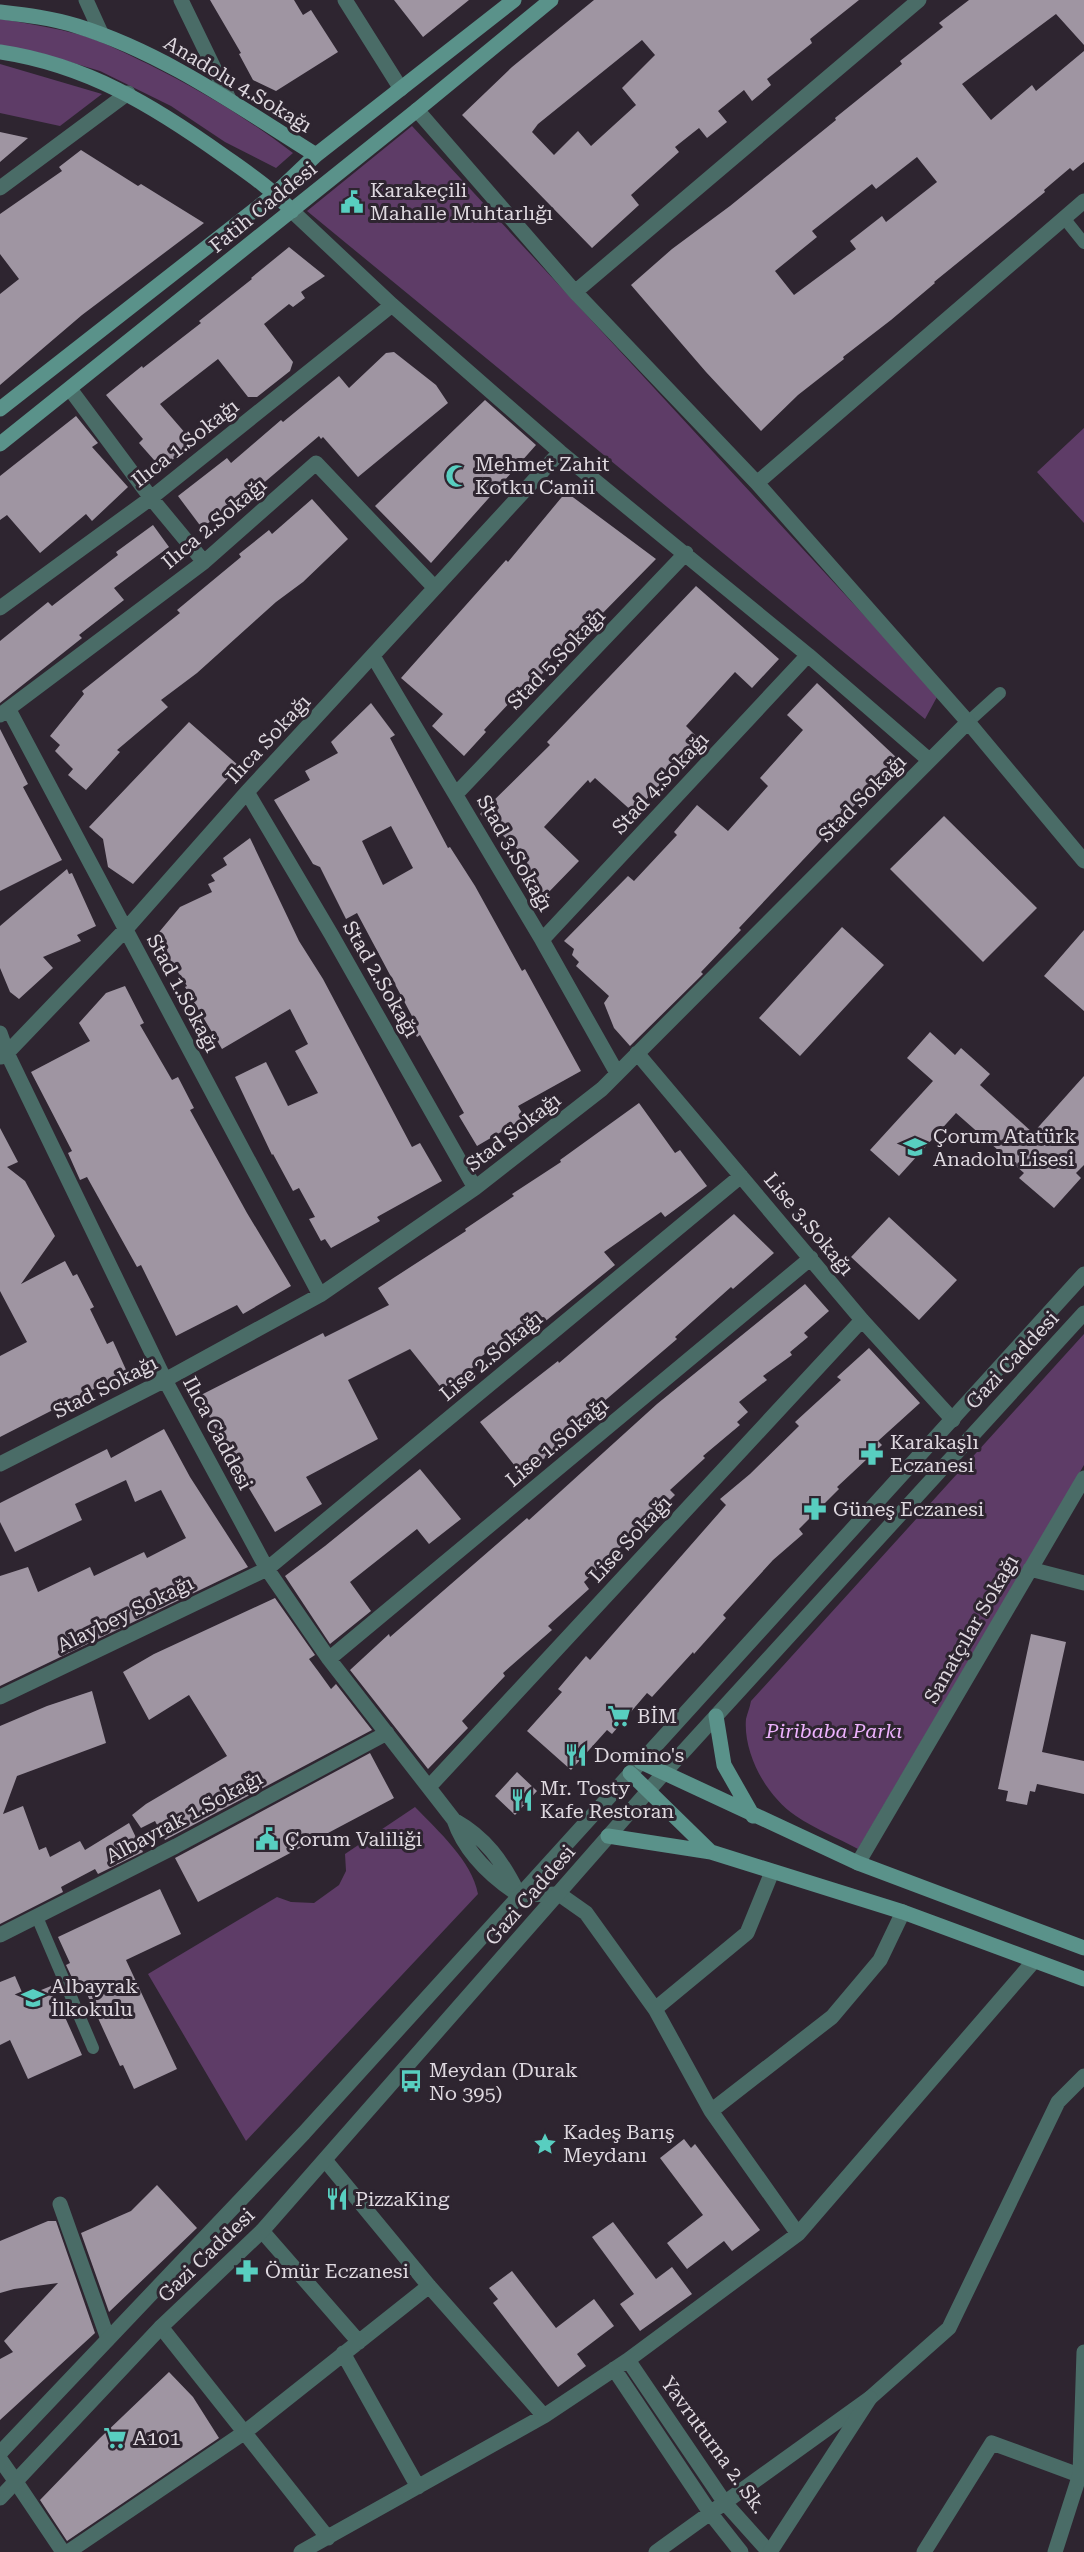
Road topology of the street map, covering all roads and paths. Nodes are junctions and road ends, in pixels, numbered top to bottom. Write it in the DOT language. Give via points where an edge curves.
graph roads {
  1 [pos="86,0"];
  2 [pos="181,0"];
  3 [pos="345,0"];
  4 [pos="514,0"];
  5 [pos="551,0"];
  6 [pos="919,0"];
  7 [pos="0,12"];
  8 [pos="102,35"];
  9 [pos="0,52"];
  10 [pos="401,89"];
  11 [pos="128,93"];
  12 [pos="229,99"];
  13 [pos="417,110"];
  14 [pos="316,155"];
  15 [pos="0,188"];
  16 [pos="276,193"];
  17 [pos="1084,201"];
  18 [pos="292,211"];
  19 [pos="1064,218"];
  20 [pos="1084,243"];
  21 [pos="575,292"];
  22 [pos="392,305"];
  23 [pos="70,389"];
  24 [pos="0,409"];
  25 [pos="0,444"];
  26 [pos="560,452"];
  27 [pos="757,483"];
  28 [pos="151,498"];
  29 [pos="686,553"];
  30 [pos="204,562"];
  31 [pos="435,588"];
  32 [pos="0,608"];
  33 [pos="808,655"];
  34 [pos="373,656"];
  35 [pos="1000,693"];
  36 [pos="5,713"];
  37 [pos="968,722"];
  38 [pos="929,760"];
  39 [pos="247,792"];
  40 [pos="456,794"];
  41 [pos="1084,861"];
  42 [pos="126,929"];
  43 [pos="542,940"];
  44 [pos="0,1033"];
  45 [pos="638,1053"];
  46 [pos="4,1056"];
  47 [pos="617,1073"];
  48 [pos="741,1176"];
  49 [pos="475,1188"];
  50 [pos="811,1258"];
  51 [pos="1084,1274"];
  52 [pos="320,1295"];
  53 [pos="1084,1313"];
  54 [pos="862,1320"];
  55 [pos="165,1380"];
  56 [pos="953,1420"];
  57 [pos="0,1464"];
  58 [pos="1084,1478"];
  59 [pos="267,1569"];
  60 [pos="1030,1569"];
  61 [pos="1084,1583"];
  62 [pos="329,1659"];
  63 [pos="0,1697"];
  64 [pos="716,1716"];
  65 [pos="387,1733"];
  66 [pos="635,1768"];
  67 [pos="663,1774"];
  68 [pos="429,1787"];
  69 [pos="649,1790"];
  70 [pos="753,1816"];
  71 [pos="608,1836"];
  72 [pos="711,1852"];
  73 [pos="858,1863"];
  74 [pos="772,1872"];
  75 [pos="559,1894"];
  76 [pos="519,1895"];
  77 [pos="903,1912"];
  78 [pos="37,1917"];
  79 [pos="0,1935"];
  80 [pos="1084,1948"];
  81 [pos="1034,1961"];
  82 [pos="1084,1979"];
  83 [pos="655,2009"];
  84 [pos="93,2048"];
  85 [pos="1084,2076"];
  86 [pos="711,2111"];
  87 [pos="325,2160"];
  88 [pos="60,2204"];
  89 [pos="262,2231"];
  90 [pos="798,2234"];
  91 [pos="429,2286"];
  92 [pos="161,2327"];
  93 [pos="108,2339"];
  94 [pos="359,2342"];
  95 [pos="1084,2352"];
  96 [pos="343,2354"];
  97 [pos="621,2365"];
  98 [pos="870,2398"];
  99 [pos="544,2416"];
  100 [pos="245,2432"];
  101 [pos="0,2453"];
  102 [pos="0,2459"];
  103 [pos="1082,2475"];
  104 [pos="16,2482"];
  105 [pos="418,2487"];
  106 [pos="0,2498"];
  107 [pos="725,2504"];
  108 [pos="711,2514"];
  109 [pos="328,2538"];
  110 [pos="66,2552"];
  111 [pos="301,2552"];
  112 [pos="656,2552"];
  113 [pos="741,2552"];
  114 [pos="769,2552"];
  115 [pos="924,2552"];
  116 [pos="1055,2552"];
  1 -- 8 [label="street"];
  2 -- 12 [label="street"];
  3 -- 10 [label="street"];
  4 -- 10 [label="main road, Fatih Caddesi"];
  5 -- 13 [label="main road, Fatih Caddesi"];
  6 -- 21 [label="street"];
  7 -- 8 [label="main road, Anadolu 4.Sokağı" via="48,18"];
  8 -- 12 [label="main road, Anadolu 4.Sokağı" via="167,64"];
  9 -- 11 [label="main road" via="65,68"];
  10 -- 13 [label="main road"];
  10 -- 14 [label="main road, Fatih Caddesi"];
  11 -- 15 [label="street"];
  11 -- 16 [label="main road"];
  12 -- 14 [label="main road, Anadolu 4.Sokağı"];
  13 -- 18 [label="main road, Fatih Caddesi"];
  13 -- 21 [label="street"];
  14 -- 16 [label="main road, Fatih Caddesi"];
  16 -- 18 [label="main road"];
  16 -- 24 [label="main road, Fatih Caddesi"];
  17 -- 19 [label="street"];
  18 -- 22 [label="street"];
  18 -- 23 [label="main road, Fatih Caddesi"];
  19 -- 20 [label="lane"];
  19 -- 27 [label="street"];
  21 -- 27 [label="street"];
  22 -- 26 [label="street"];
  22 -- 28 [label="street, Ilıca 1.Sokağı"];
  23 -- 25 [label="main road, Fatih Caddesi"];
  23 -- 28 [label="street"];
  26 -- 29 [label="street"];
  26 -- 31 [label="street, Ilıca Sokağı"];
  27 -- 37 [label="street"];
  28 -- 30 [label="street"];
  28 -- 32 [label="street, Ilıca 1.Sokağı"];
  29 -- 33 [label="street"];
  29 -- 40 [label="street, Stad 5.Sokağı"];
  30 -- 31 [label="street, Ilıca 2.Sokağı" via="316,463"];
  30 -- 36 [label="street, Ilıca 2.Sokağı"];
  31 -- 34 [label="street, Ilıca Sokağı"];
  33 -- 38 [label="street"];
  33 -- 43 [label="street, Stad 4.Sokağı"];
  34 -- 39 [label="street, Ilıca Sokağı"];
  34 -- 40 [label="street, Stad 3.Sokağı"];
  35 -- 37 [label="lane"];
  36 -- 42 [label="street, Stad 1.Sokağı"];
  37 -- 38 [label="street, Stad Sokağı"];
  37 -- 41 [label="street"];
  38 -- 45 [label="street, Stad Sokağı"];
  39 -- 42 [label="street, Ilıca Sokağı"];
  39 -- 49 [label="street, Stad 2.Sokağı"];
  40 -- 43 [label="street, Stad 3.Sokağı"];
  42 -- 46 [label="street, Ilıca Sokağı"];
  42 -- 52 [label="street, Stad 1.Sokağı"];
  43 -- 47 [label="street, Stad 3.Sokağı"];
  44 -- 46 [label="street, Ilıca Caddesi"];
  45 -- 47 [label="street, Stad Sokağı"];
  45 -- 48 [label="street, Lise 3.Sokağı"];
  46 -- 55 [label="street, Ilıca Caddesi"];
  47 -- 49 [label="street, Stad Sokağı"];
  48 -- 50 [label="street, Lise 3.Sokağı"];
  48 -- 59 [label="street, Lise 2.Sokağı"];
  49 -- 52 [label="street, Stad Sokağı"];
  50 -- 54 [label="street, Lise 3.Sokağı"];
  50 -- 62 [label="street, Lise 1.Sokağı"];
  51 -- 56 [label="street, Gazi Caddesi"];
  52 -- 55 [label="street, Stad Sokağı"];
  53 -- 64 [label="street, Gazi Caddesi"];
  54 -- 56 [label="street, Lise 3.Sokağı"];
  54 -- 68 [label="street, Lise Sokağı"];
  55 -- 57 [label="street, Stad Sokağı"];
  55 -- 59 [label="street, Ilıca Caddesi"];
  56 -- 66 [label="street, Gazi Caddesi"];
  58 -- 60 [label="street, Sanatçılar Sokağı"];
  59 -- 62 [label="street, Ilıca Caddesi"];
  59 -- 63 [label="street, Alaybey Sokağı"];
  60 -- 61 [label="street"];
  60 -- 73 [label="street, Sanatçılar Sokağı"];
  62 -- 65 [label="street, Ilıca Caddesi"];
  64 -- 67 [label="street, Gazi Caddesi"];
  64 -- 70 [label="main road" via="724,1765"];
  65 -- 68 [label="street, Ilıca Caddesi"];
  65 -- 78 [label="street, Albayrak 1.Sokağı"];
  66 -- 67 [label="main road"];
  66 -- 69 [label="main road"];
  66 -- 76 [label="street, Gazi Caddesi"];
  67 -- 69 [label="street, Gazi Caddesi"];
  67 -- 70 [label="main road"];
  68 -- 76 [label="street, Ilıca Caddesi" via="454,1820 460,1837 494,1878"];
  69 -- 71 [label="street, Gazi Caddesi"];
  69 -- 72 [label="main road"];
  70 -- 73 [label="main road"];
  71 -- 72 [label="main road"];
  71 -- 75 [label="street, Gazi Caddesi"];
  72 -- 74 [label="main road"];
  73 -- 80 [label="main road"];
  74 -- 77 [label="main road"];
  74 -- 83 [label="street" via="747,1933"];
  75 -- 76 [label="street"];
  75 -- 83 [label="street" via="586,1913"];
  75 -- 87 [label="street, Gazi Caddesi"];
  76 -- 93 [label="street, Gazi Caddesi" via="304,2133"];
  77 -- 81 [label="main road"];
  77 -- 86 [label="street" via="880,1960 832,2017"];
  78 -- 79 [label="street, Albayrak 1.Sokağı"];
  78 -- 84 [label="lane"];
  81 -- 82 [label="main road"];
  81 -- 90 [label="street"];
  83 -- 86 [label="street"];
  85 -- 98 [label="street" via="1058,2102 949,2328"];
  86 -- 90 [label="street"];
  87 -- 89 [label="street, Gazi Caddesi"];
  87 -- 91 [label="street"];
  88 -- 93 [label="street"];
  89 -- 92 [label="street, Gazi Caddesi"];
  89 -- 94 [label="street"];
  90 -- 97 [label="street"];
  91 -- 94 [label="street"];
  91 -- 99 [label="street"];
  92 -- 100 [label="street"];
  92 -- 104 [label="street, Gazi Caddesi"];
  93 -- 101 [label="street, Gazi Caddesi"];
  94 -- 96 [label="street"];
  95 -- 103 [label="street"];
  96 -- 100 [label="street"];
  96 -- 105 [label="street"];
  97 -- 99 [label="street"];
  97 -- 107 [label="street, Yavruturna 2. Sk."];
  97 -- 108 [label="street, Yavruturna 2. Sk."];
  98 -- 107 [label="street"];
  98 -- 114 [label="street"];
  99 -- 105 [label="street"];
  100 -- 109 [label="street"];
  100 -- 110 [label="street"];
  102 -- 104 [label="street"];
  103 -- 115 [label="street" via="992,2443"];
  103 -- 116 [label="street"];
  104 -- 106 [label="street, Gazi Caddesi"];
  104 -- 110 [label="street"];
  105 -- 109 [label="street"];
  107 -- 108 [label="street"];
  107 -- 114 [label="street, Yavruturna 2. Sk."];
  108 -- 112 [label="street"];
  108 -- 113 [label="street, Yavruturna 2. Sk."];
  109 -- 111 [label="street"];
}
